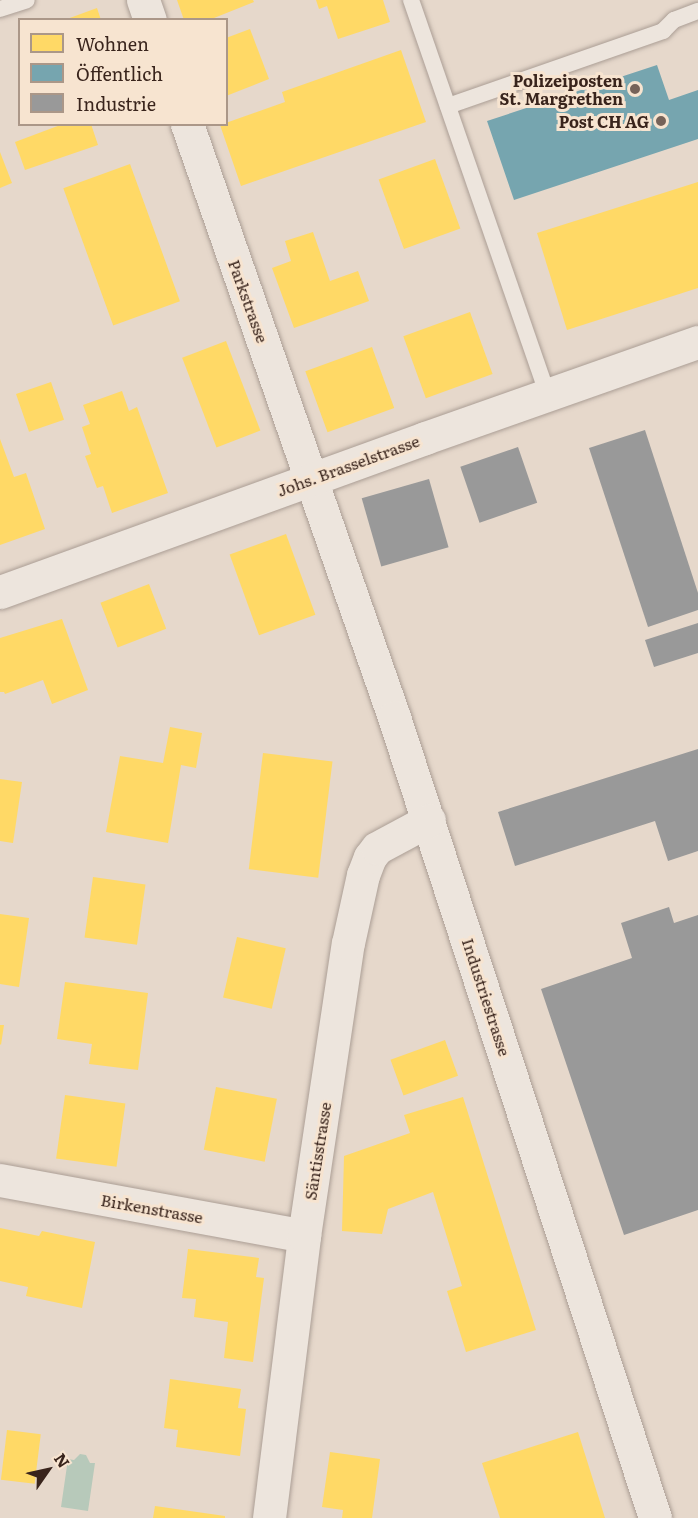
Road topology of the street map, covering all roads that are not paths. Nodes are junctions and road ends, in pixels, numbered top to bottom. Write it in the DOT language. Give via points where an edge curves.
graph roads {
  1 [pos="27,0"];
  2 [pos="143,0"];
  3 [pos="411,0"];
  4 [pos="0,9"];
  5 [pos="698,11"];
  6 [pos="149,18"];
  7 [pos="448,106"];
  8 [pos="188,126"];
  9 [pos="698,342"];
  10 [pos="548,395"];
  11 [pos="312,478"];
  12 [pos="0,592"];
  13 [pos="429,820"];
  14 [pos="0,1180"];
  15 [pos="304,1236"];
  16 [pos="268,1518"];
  17 [pos="655,1518"];
  1 -- 4 [label="lane"];
  2 -- 6 [label="street"];
  3 -- 7 [label="lane"];
  5 -- 7 [label="lane" via="674,20 663,31"];
  7 -- 10 [label="lane"];
  8 -- 11 [label="street, Parkstrasse"];
  9 -- 10 [label="street, Johs. Brasselstrasse"];
  10 -- 11 [label="street, Johs. Brasselstrasse"];
  11 -- 12 [label="street, Johs. Brasselstrasse"];
  11 -- 13 [label="street, Industriestrasse"];
  13 -- 15 [label="street, Säntisstrasse" via="377,848 363,874 348,943"];
  13 -- 17 [label="street, Industriestrasse"];
  14 -- 15 [label="street, Birkenstrasse"];
  15 -- 16 [label="street, Säntisstrasse"];
}
